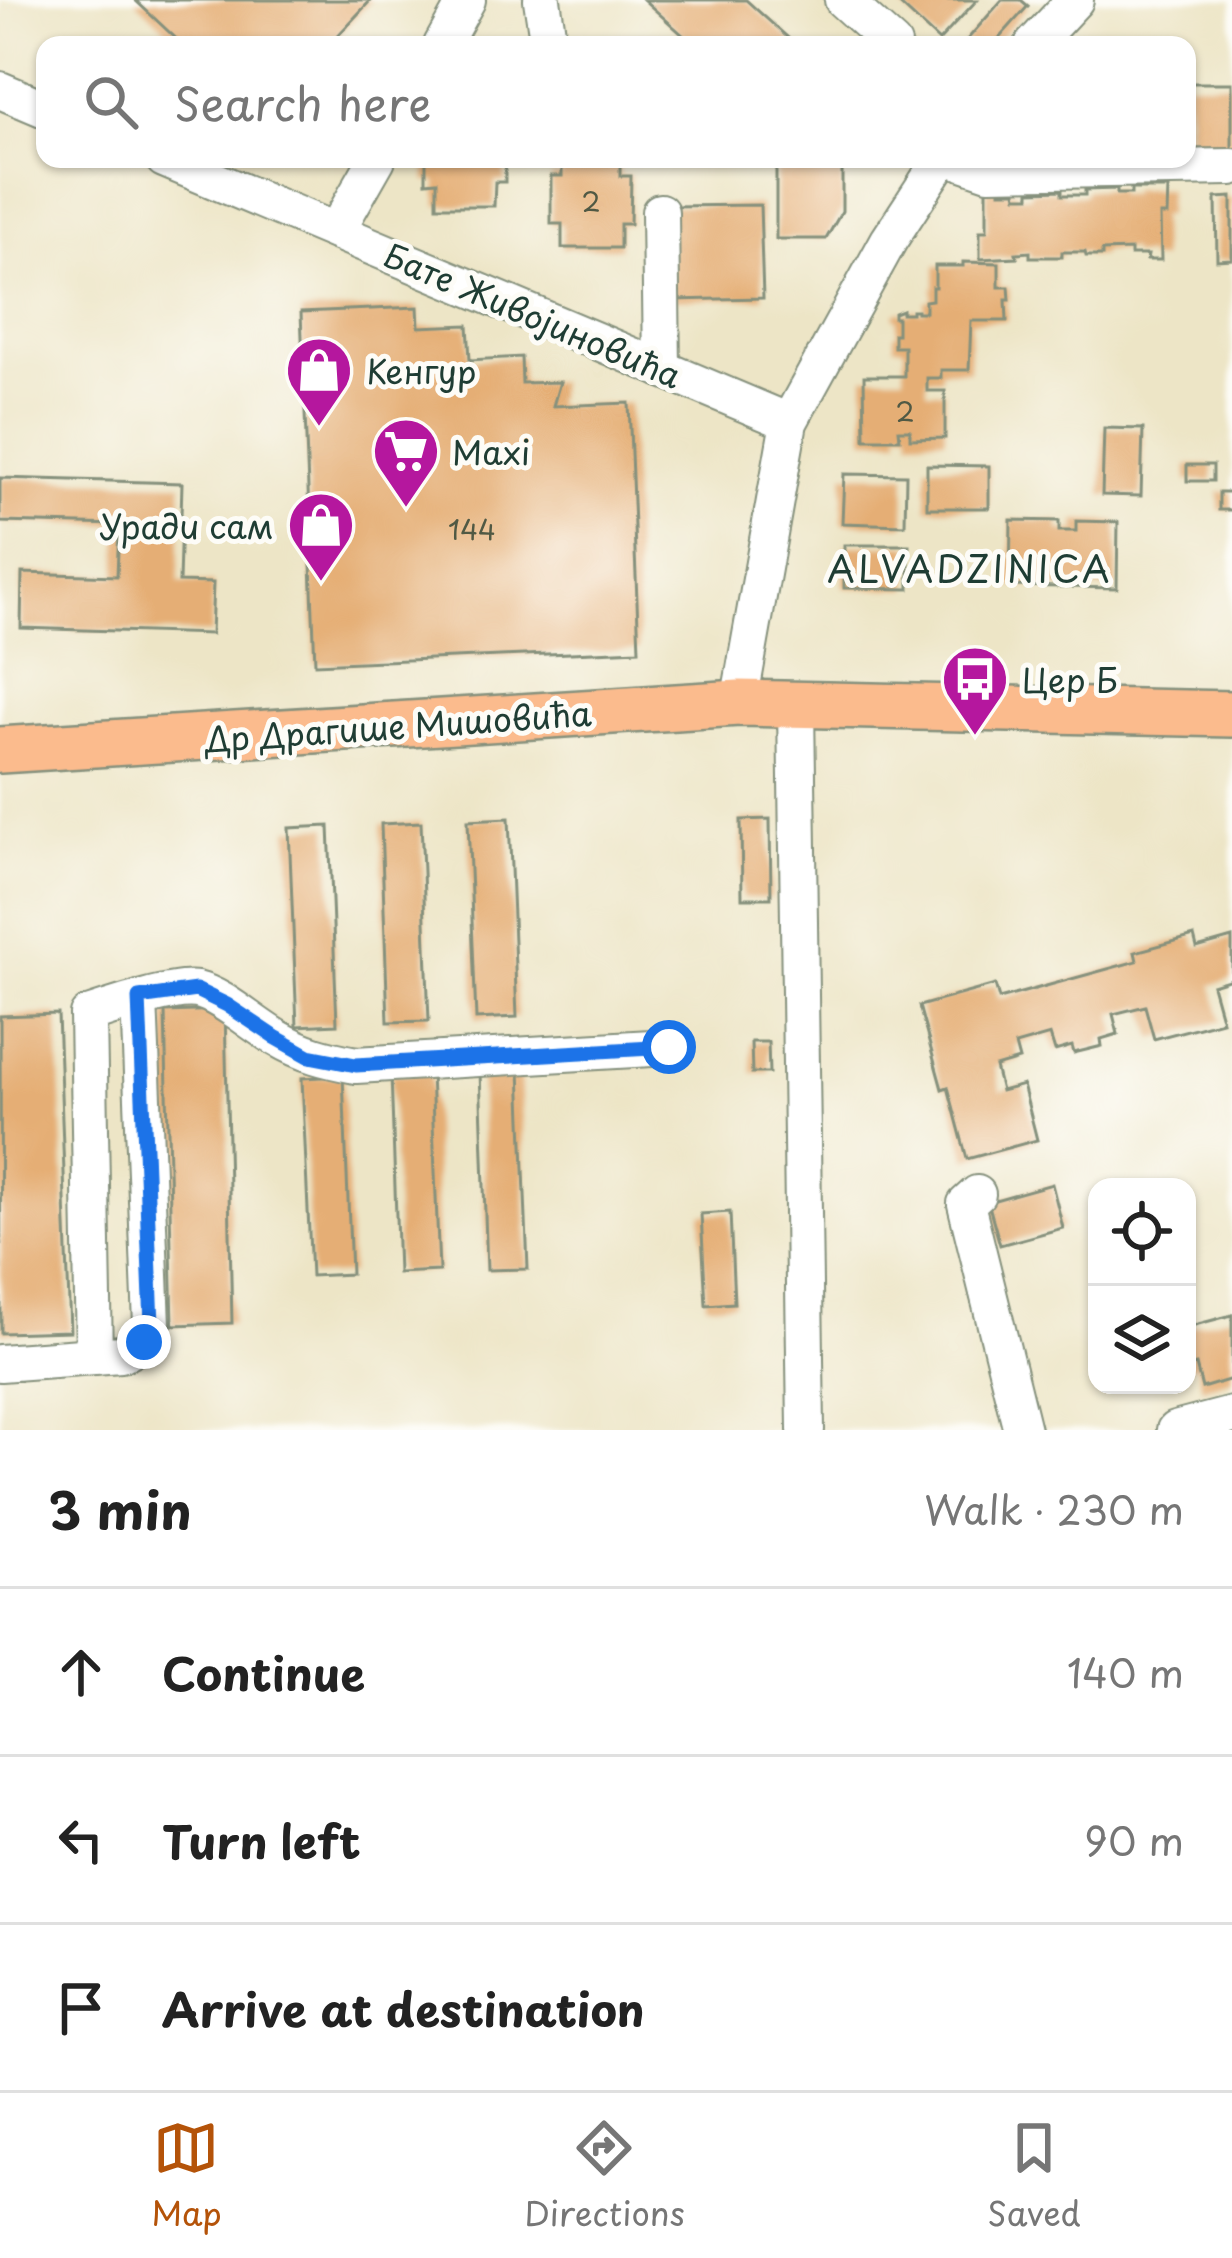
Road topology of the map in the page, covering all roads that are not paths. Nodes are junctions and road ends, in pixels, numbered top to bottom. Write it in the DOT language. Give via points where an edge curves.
graph roads {
  1 [pos="467,0"];
  2 [pos="542,0"];
  3 [pos="844,0"];
  4 [pos="1076,0"];
  5 [pos="447,36"];
  6 [pos="548,36"];
  7 [pos="882,36"];
  8 [pos="1042,36"];
  9 [pos="0,90"];
  10 [pos="36,105"];
  11 [pos="1232,167"];
  12 [pos="186,168"];
  13 [pos="372,168"];
  14 [pos="936,168"];
  15 [pos="980,168"];
  16 [pos="1171,168"];
  17 [pos="1196,168"];
  18 [pos="660,212"];
  19 [pos="337,231"];
  20 [pos="662,369"];
  21 [pos="788,422"];
  22 [pos="739,703"];
  23 [pos="796,705"];
  24 [pos="1232,714"];
  25 [pos="0,750"];
  26 [pos="139,998"];
  27 [pos="669,1047"];
  28 [pos="977,1194"];
  29 [pos="94,1356"];
  30 [pos="0,1363"];
  31 [pos="1232,1415"];
  32 [pos="806,1430"];
  33 [pos="1022,1430"];
  34 [pos="1175,1430"];
  1 -- 5 [label="street"];
  2 -- 6 [label="street"];
  3 -- 7 [label="street"];
  4 -- 8 [label="street"];
  9 -- 10 [label="street"];
  11 -- 17 [label="street"];
  12 -- 19 [label="street, Бате Живојиновића"];
  13 -- 19 [label="street"];
  14 -- 21 [label="street"];
  15 -- 16 [label="street"];
  18 -- 20 [label="street"];
  19 -- 20 [label="street, Бате Живојиновића"];
  20 -- 21 [label="street, Бате Живојиновића"];
  21 -- 22 [label="street"];
  22 -- 23 [label="main road, Др Драгише Мишовића"];
  22 -- 25 [label="main road, Др Драгише Мишовића"];
  23 -- 24 [label="main road, Др Драгише Мишовића"];
  23 -- 32 [label="street"];
  26 -- 27 [label="street" via="196,990 309,1056 356,1065"];
  26 -- 29 [label="street" via="88,1015"];
  26 -- 29 [label="street" via="152,1325 144,1342"];
  28 -- 33 [label="street" via="966,1204"];
  29 -- 30 [label="street"];
  31 -- 34 [label="street"];
}
